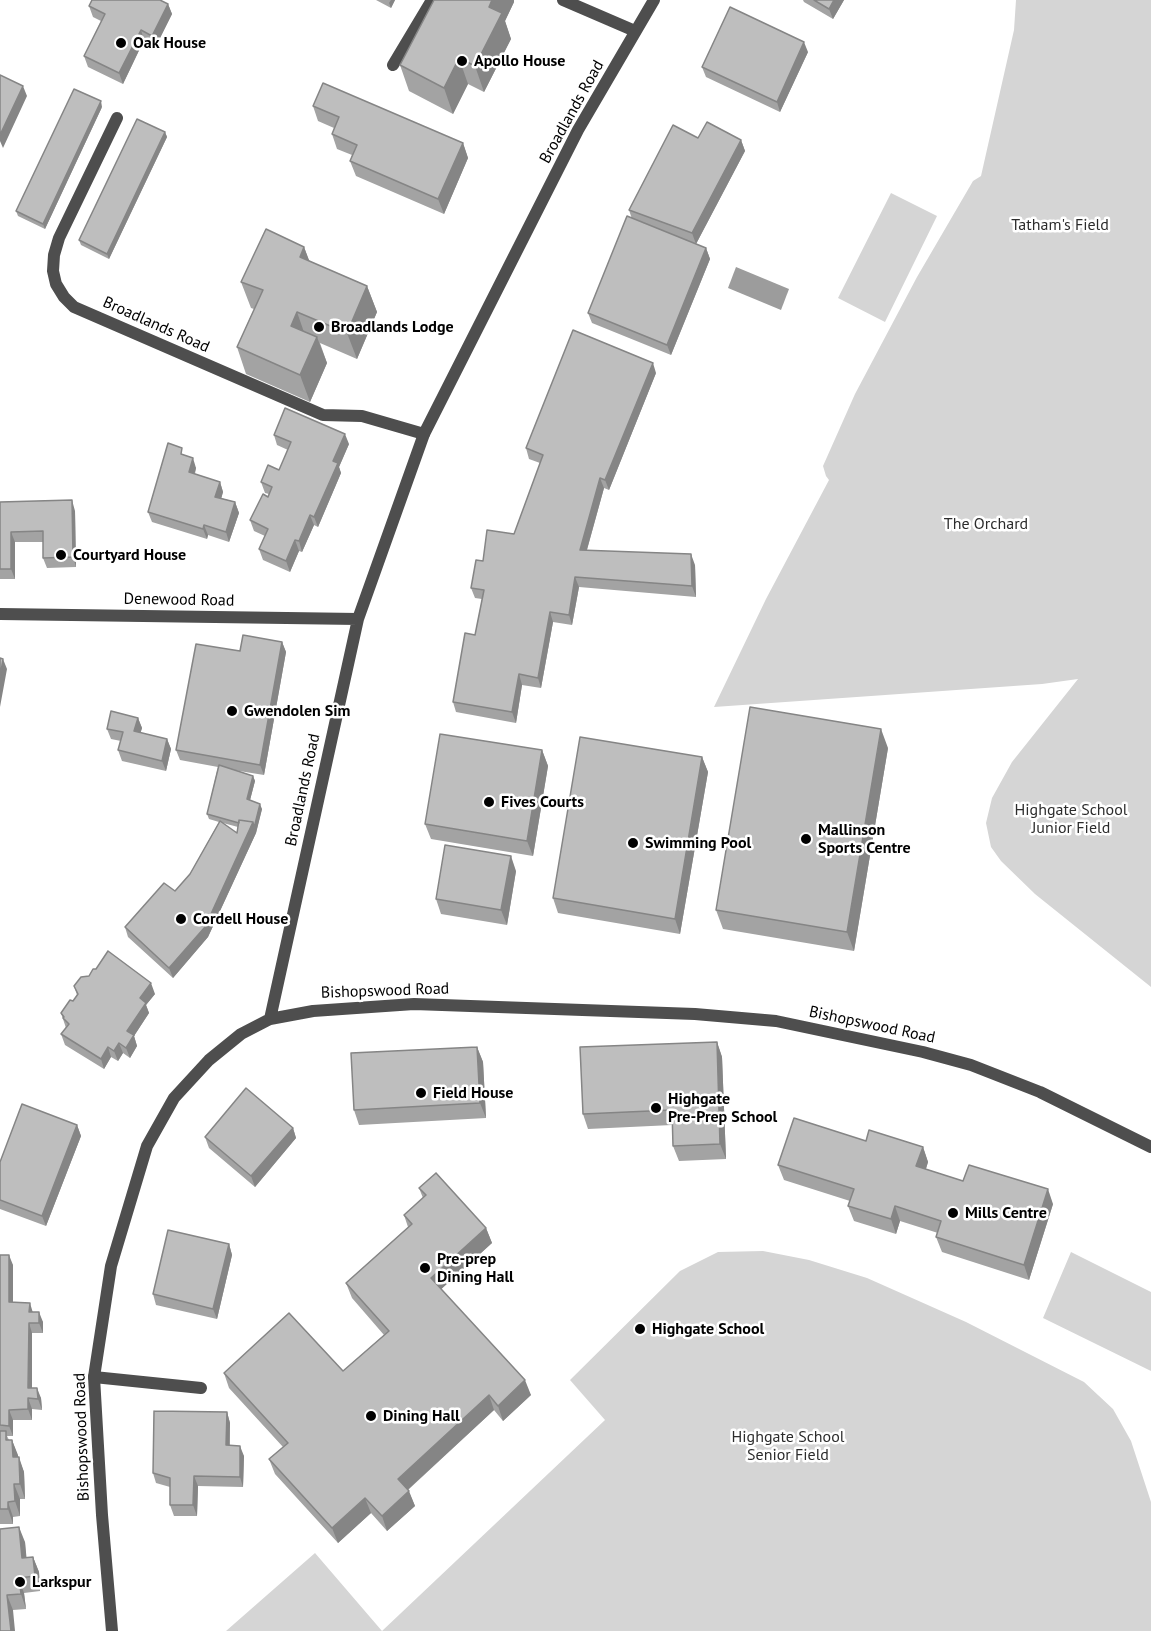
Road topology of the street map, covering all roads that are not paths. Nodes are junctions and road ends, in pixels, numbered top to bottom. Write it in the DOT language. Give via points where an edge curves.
graph roads {
  1 [pos="432,0"];
  2 [pos="563,0"];
  3 [pos="654,0"];
  4 [pos="635,31"];
  5 [pos="393,65"];
  6 [pos="117,118"];
  7 [pos="424,434"];
  8 [pos="0,614"];
  9 [pos="358,620"];
  10 [pos="270,1019"];
  11 [pos="1151,1146"];
  12 [pos="94,1377"];
  13 [pos="201,1388"];
  14 [pos="112,1631"];
  1 -- 5 [label="street"];
  2 -- 4 [label="street"];
  3 -- 4 [label="street, Broadlands Road"];
  4 -- 7 [label="street, Broadlands Road" via="578,130"];
  6 -- 7 [label="street, Broadlands Road" via="59,238 53,271 64,297 74,307 323,415 362,416"];
  7 -- 9 [label="street, Broadlands Road"];
  8 -- 9 [label="street, Denewood Road"];
  9 -- 10 [label="street, Broadlands Road"];
  10 -- 11 [label="street, Bishopswood Road" via="313,1011 414,1004 695,1014 776,1022 971,1065 1040,1092"];
  10 -- 12 [label="street, Bishopswood Road" via="240,1034 209,1060 174,1098 147,1146 111,1266"];
  12 -- 13 [label="street"];
  12 -- 14 [label="street, Bishopswood Road"];
}
